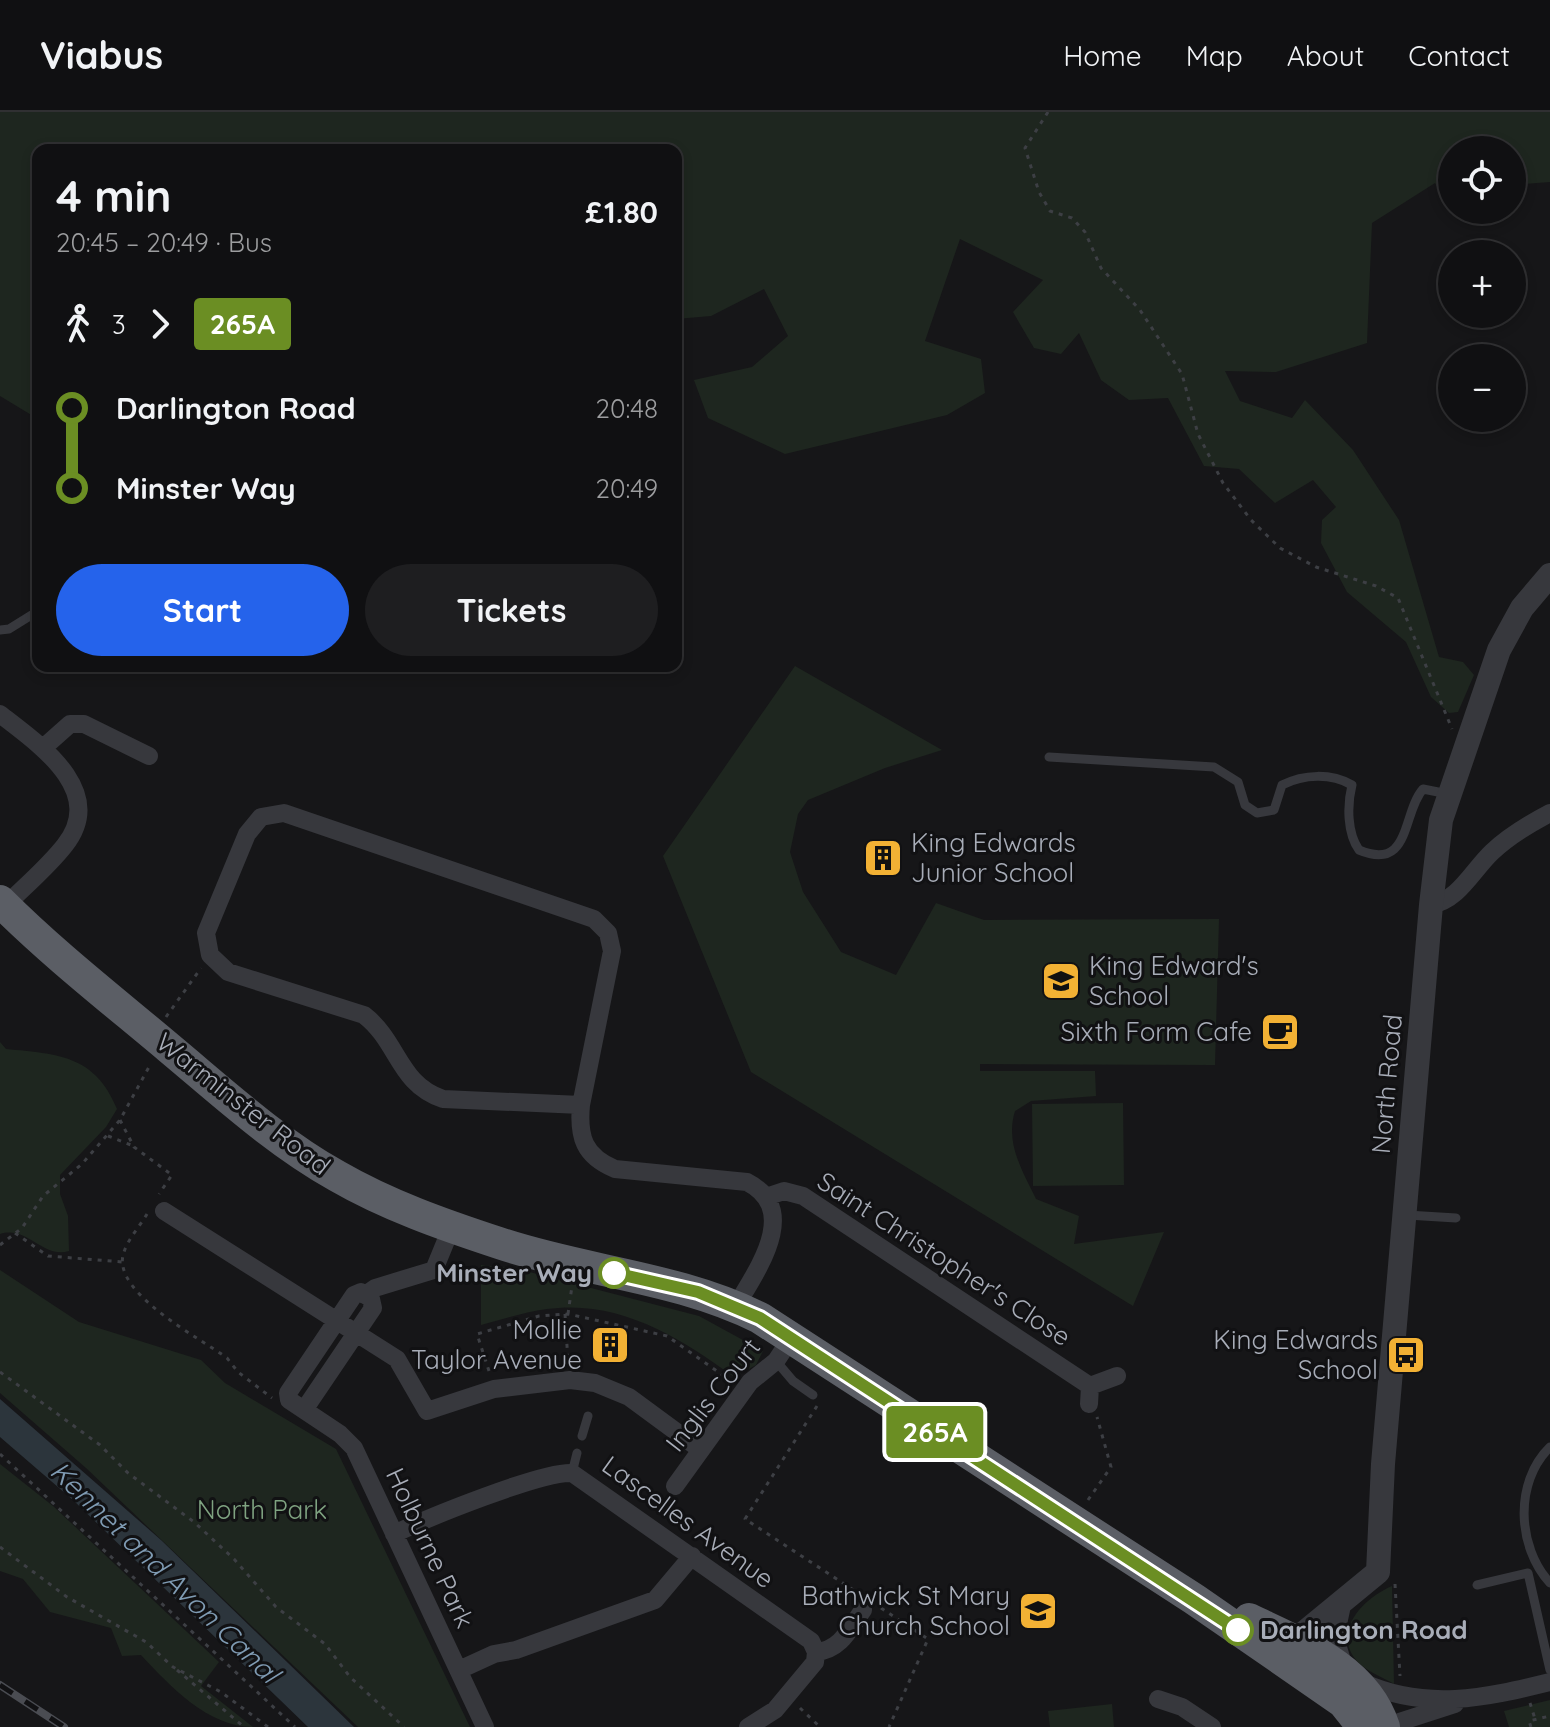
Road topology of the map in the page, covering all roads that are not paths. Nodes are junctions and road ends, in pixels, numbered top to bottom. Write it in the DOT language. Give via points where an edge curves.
graph roads {
  1 [pos="1550,575"];
  2 [pos="32,615"];
  3 [pos="0,630"];
  4 [pos="0,714"];
  5 [pos="43,748"];
  6 [pos="149,756"];
  7 [pos="1049,757"];
  8 [pos="1448,794"];
  9 [pos="1550,813"];
  10 [pos="2,904"];
  11 [pos="1431,905"];
  12 [pos="581,1105"];
  13 [pos="766,1197"];
  14 [pos="158,1205"];
  15 [pos="1404,1215"];
  16 [pos="1456,1218"];
  17 [pos="452,1226"];
  18 [pos="365,1295"];
  19 [pos="736,1306"];
  20 [pos="335,1322"];
  21 [pos="354,1333"];
  22 [pos="784,1349"];
  23 [pos="1117,1376"];
  24 [pos="817,1397"];
  25 [pos="304,1410"];
  26 [pos="588,1416"];
  27 [pos="582,1436"];
  28 [pos="1550,1447"];
  29 [pos="701,1450"];
  30 [pos="577,1453"];
  31 [pos="572,1473"];
  32 [pos="675,1486"];
  33 [pos="394,1534"];
  34 [pos="692,1556"];
  35 [pos="1550,1583"];
  36 [pos="1477,1585"];
  37 [pos="1194,1599"];
  38 [pos="865,1602"];
  39 [pos="1334,1608"];
  40 [pos="1286,1639"];
  41 [pos="814,1647"];
  42 [pos="459,1670"];
  43 [pos="1550,1670"];
  44 [pos="1550,1682"];
  45 [pos="1158,1699"];
  46 [pos="1469,1699"];
  47 [pos="1371,1710"];
  48 [pos="1423,1720"];
  49 [pos="485,1727"];
  50 [pos="748,1727"];
  51 [pos="1212,1727"];
  1 -- 8 [label="street, North Road" via="1522,608 1499,650"];
  2 -- 3 [label="lane"];
  4 -- 5 [label="street"];
  5 -- 6 [label="street" via="70,724 84,724"];
  5 -- 10 [label="street" via="68,774 77,800 76,822 67,843"];
  7 -- 8 [label="lane" via="1214,767 1238,782 1245,805 1257,813 1274,810 1282,785 1291,781 1339,777 1352,785 1352,831 1359,850 1370,854 1393,851 1403,839 1423,789"];
  8 -- 11 [label="street, North Road"];
  9 -- 11 [label="street" via="1492,852 1451,898"];
  10 -- 17 [label="highway, Warminster Road" via="149,1046 286,1144 363,1189"];
  11 -- 15 [label="street, North Road"];
  12 -- 12 [label="street" via="443,1099 422,1092 382,1029 364,1015 228,972 210,955 206,933 247,834 261,817 284,813 594,919 608,933 612,951"];
  12 -- 13 [label="street" via="579,1129 585,1149 598,1162 615,1169 747,1182"];
  13 -- 19 [label="street" via="773,1238"];
  13 -- 23 [label="street, Saint Christopher's Close" via="784,1191 803,1196 1090,1395"];
  14 -- 20 [label="street"];
  15 -- 16 [label="lane"];
  15 -- 39 [label="street, North Road" via="1383,1464 1381,1564 1372,1580"];
  17 -- 18 [label="street" via="434,1270"];
  17 -- 19 [label="highway, Warminster Road" via="500,1244"];
  18 -- 20 [label="street" via="354,1295"];
  18 -- 21 [label="street" via="373,1308"];
  19 -- 22 [label="highway, Warminster Road"];
  20 -- 21 [label="street"];
  20 -- 25 [label="street" via="288,1393 289,1400"];
  21 -- 25 [label="street"];
  21 -- 29 [label="street" via="403,1364 427,1411 494,1389 570,1380 611,1387"];
  22 -- 24 [label="lane" via="793,1381"];
  22 -- 29 [label="street, Inglis Court" via="744,1391"];
  22 -- 37 [label="highway, Warminster Road"];
  25 -- 33 [label="street, Holburne Park" via="349,1441"];
  26 -- 27 [label="lane"];
  28 -- 35 [label="lane" via="1534,1467 1523,1516 1531,1552"];
  29 -- 32 [label="street, Inglis Court"];
  30 -- 31 [label="lane"];
  31 -- 33 [label="street, Lascelles Avenue" via="551,1474"];
  31 -- 34 [label="street, Lascelles Avenue"];
  33 -- 42 [label="street, Holburne Park"];
  34 -- 41 [label="street, Lascelles Avenue"];
  34 -- 42 [label="street" via="655,1600"];
  36 -- 43 [label="lane" via="1528,1573"];
  37 -- 40 [label="highway, Warminster Road"];
  37 -- 40 [label="highway, Warminster Road"];
  38 -- 41 [label="street" via="838,1644 829,1651"];
  39 -- 40 [label="street, North Road"];
  39 -- 47 [label="street" via="1332,1638"];
  40 -- 47 [label="highway, Warminster Road"];
  40 -- 47 [label="highway, Warminster Road" via="1295,1657"];
  41 -- 50 [label="street" via="815,1662 788,1697"];
  42 -- 49 [label="street, Holburne Park"];
  44 -- 46 [label="street"];
  45 -- 51 [label="street"];
  46 -- 47 [label="street"];
  46 -- 48 [label="street"];
  47 -- 48 [label="street"];
}
